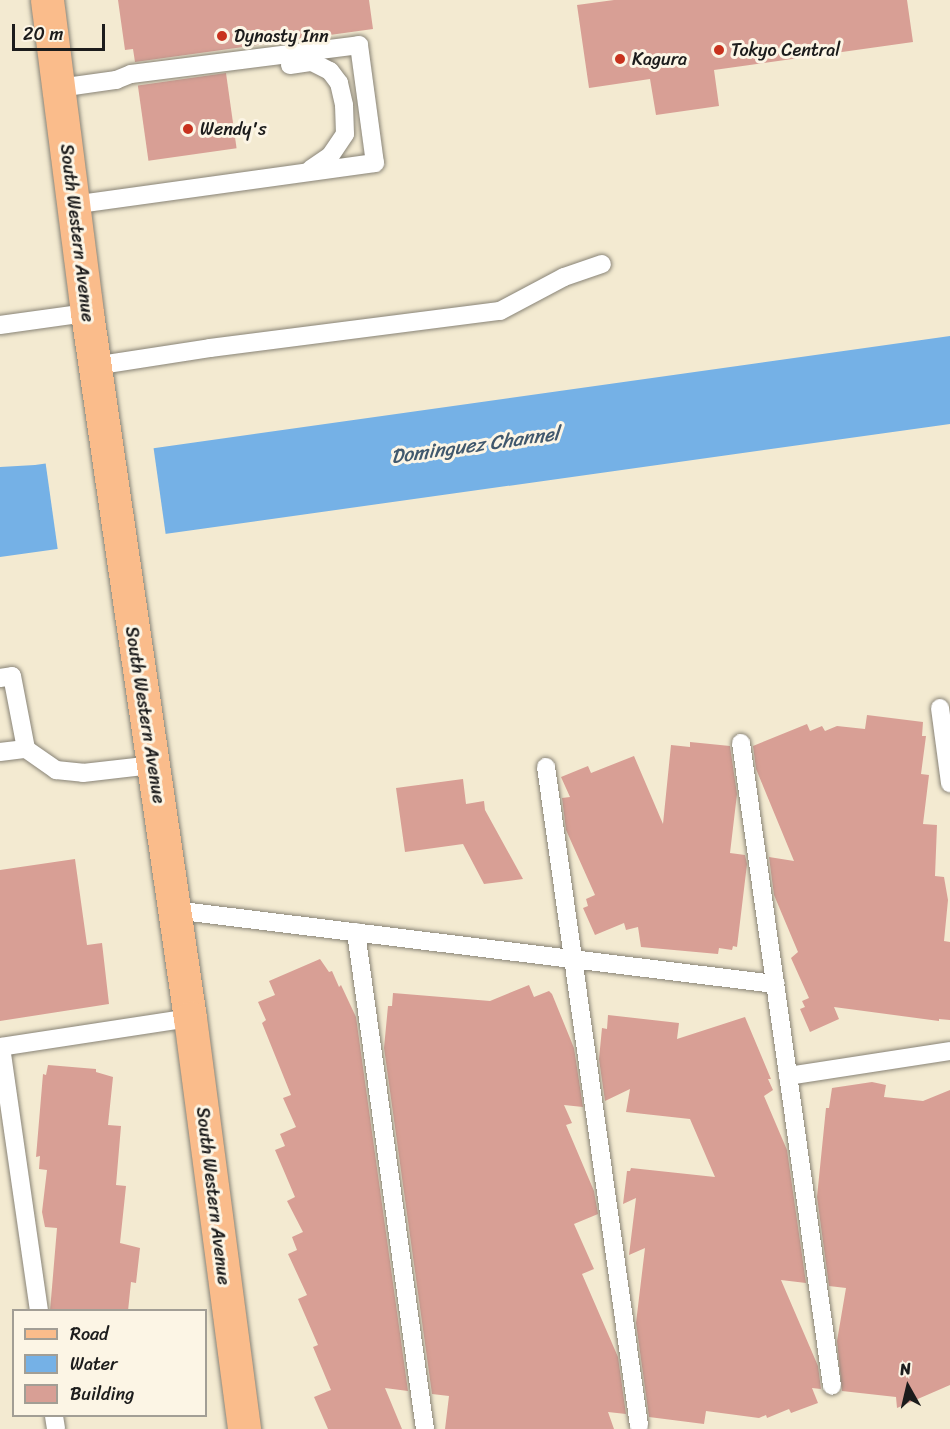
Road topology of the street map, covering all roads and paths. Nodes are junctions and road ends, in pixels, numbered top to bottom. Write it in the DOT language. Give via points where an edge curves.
graph roads {
  1 [pos="47,0"];
  2 [pos="116,81"];
  3 [pos="59,88"];
  4 [pos="305,172"];
  5 [pos="73,205"];
  6 [pos="602,264"];
  7 [pos="87,313"];
  8 [pos="0,324"];
  9 [pos="94,366"];
  10 [pos="0,678"];
  11 [pos="940,708"];
  12 [pos="741,742"];
  13 [pos="26,749"];
  14 [pos="0,752"];
  15 [pos="152,765"];
  16 [pos="546,767"];
  17 [pos="950,783"];
  18 [pos="174,910"];
  19 [pos="356,932"];
  20 [pos="573,959"];
  21 [pos="775,984"];
  22 [pos="190,1018"];
  23 [pos="1,1047"];
  24 [pos="950,1051"];
  25 [pos="788,1076"];
  26 [pos="39,1309"];
  27 [pos="832,1386"];
  28 [pos="639,1425"];
  29 [pos="244,1429"];
  30 [pos="425,1429"];
  1 -- 3 [label="main road, South Western Avenue"];
  2 -- 3 [label="lane"];
  2 -- 4 [label="lane" via="132,85 312,62 330,71 339,83 345,134 330,156"];
  2 -- 4 [label="lane" via="131,74 358,45 375,163"];
  3 -- 5 [label="main road, South Western Avenue"];
  4 -- 5 [label="lane"];
  5 -- 7 [label="main road, South Western Avenue"];
  6 -- 9 [label="lane" via="564,277 500,311"];
  7 -- 8 [label="lane"];
  7 -- 9 [label="main road, South Western Avenue"];
  9 -- 15 [label="main road, South Western Avenue"];
  10 -- 13 [label="lane" via="12,676"];
  11 -- 17 [label="lane"];
  12 -- 21 [label="lane"];
  13 -- 14 [label="lane"];
  13 -- 15 [label="lane" via="56,770 82,773"];
  15 -- 18 [label="main road, South Western Avenue"];
  16 -- 20 [label="lane"];
  18 -- 19 [label="lane"];
  18 -- 22 [label="main road, South Western Avenue"];
  19 -- 20 [label="lane"];
  19 -- 30 [label="lane"];
  20 -- 21 [label="lane"];
  20 -- 28 [label="lane"];
  21 -- 25 [label="lane"];
  22 -- 23 [label="lane"];
  22 -- 29 [label="main road, South Western Avenue"];
  23 -- 26 [label="lane"];
  24 -- 25 [label="lane"];
  25 -- 27 [label="lane"];
}
